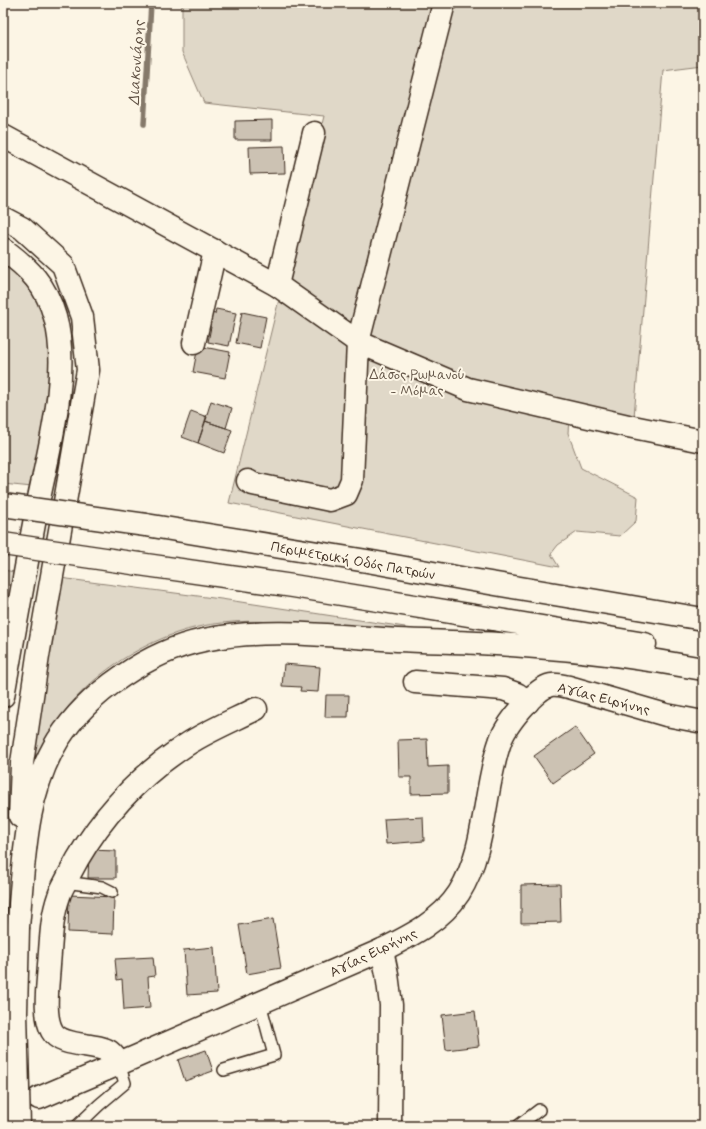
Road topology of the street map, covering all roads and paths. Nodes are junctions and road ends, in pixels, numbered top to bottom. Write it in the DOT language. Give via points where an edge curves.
graph roads {
  1 [pos="444,3"];
  2 [pos="314,133"];
  3 [pos="3,136"];
  4 [pos="3,218"];
  5 [pos="3,249"];
  6 [pos="216,251"];
  7 [pos="276,285"];
  8 [pos="358,342"];
  9 [pos="194,343"];
  10 [pos="703,441"];
  11 [pos="248,480"];
  12 [pos="3,506"];
  13 [pos="3,544"];
  14 [pos="703,619"];
  15 [pos="703,654"];
  16 [pos="703,669"];
  17 [pos="415,682"];
  18 [pos="3,696"];
  19 [pos="528,702"];
  20 [pos="256,709"];
  21 [pos="703,722"];
  22 [pos="65,882"];
  23 [pos="112,892"];
  24 [pos="18,927"];
  25 [pos="382,950"];
  26 [pos="260,1003"];
  27 [pos="119,1064"];
  28 [pos="224,1070"];
  29 [pos="39,1098"];
  30 [pos="540,1110"];
  31 [pos="18,1126"];
  32 [pos="77,1126"];
  33 [pos="390,1126"];
  34 [pos="518,1126"];
  1 -- 8 [label="main road"];
  2 -- 7 [label="main road"];
  3 -- 6 [label="main road"];
  4 -- 24 [label="main road" via="22,228 62,265 82,317 88,370 22,763"];
  5 -- 18 [label="main road" via="34,275 46,293 55,317 60,342 61,368 55,417"];
  6 -- 7 [label="main road"];
  6 -- 9 [label="main road"];
  7 -- 8 [label="main road"];
  8 -- 10 [label="main road" via="468,389"];
  8 -- 11 [label="main road" via="352,480 346,494 330,500 253,484"];
  12 -- 14 [label="main road, Περιμετρική Οδός Πατρών, bridge" via="146,525"];
  13 -- 15 [label="main road, bridge" via="301,587"];
  16 -- 24 [label="main road" via="638,658 523,646 273,633 203,640 173,649 132,669 94,698 73,719 52,751 40,778 30,816"];
  17 -- 19 [label="main road" via="504,690 517,694"];
  19 -- 21 [label="main road, Αγίας Ειρήνης" via="542,689 555,685 666,715"];
  19 -- 25 [label="main road, Αγίας Ειρήνης" via="509,724 499,743 478,844 458,894 441,914 424,927"];
  20 -- 22 [label="main road" via="195,739 129,791 105,817 77,858"];
  22 -- 23 [label="lane" via="102,887"];
  22 -- 27 [label="main road" via="58,897 50,946 47,1011 49,1024 52,1031 62,1040 109,1051"];
  24 -- 31 [label="main road, bridge"];
  25 -- 26 [label="main road, Αγίας Ειρήνης"];
  25 -- 33 [label="main road" via="391,1005"];
  26 -- 27 [label="main road, Αγίας Ειρήνης"];
  26 -- 28 [label="lane" via="274,1055"];
  27 -- 29 [label="main road, Αγίας Ειρήνης"];
  27 -- 32 [label="lane" via="125,1083"];
  30 -- 34 [label="lane"];
}
